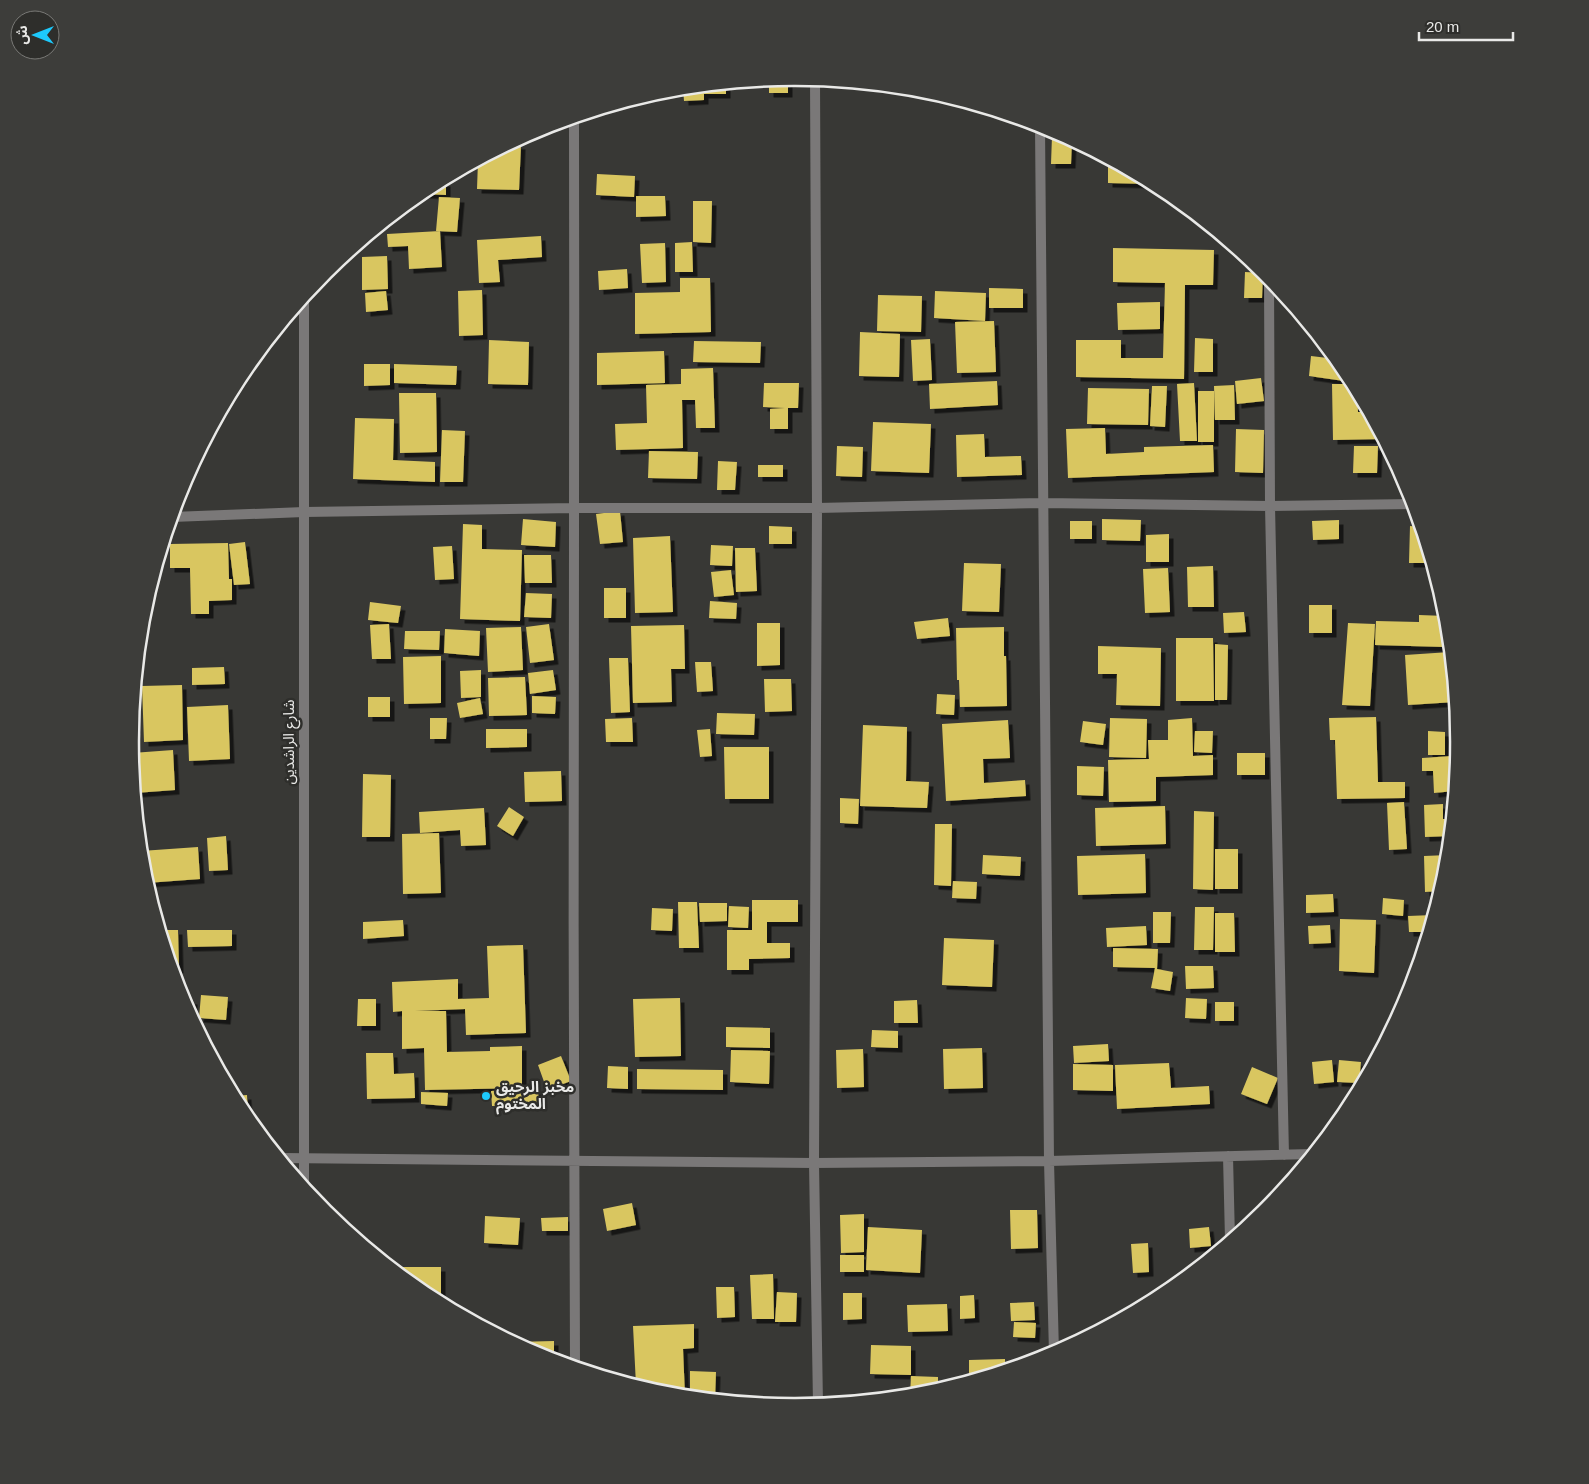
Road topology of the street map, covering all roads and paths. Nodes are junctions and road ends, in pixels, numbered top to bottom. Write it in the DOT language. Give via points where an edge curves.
graph roads {
  1 [pos="815,87"];
  2 [pos="574,125"];
  3 [pos="1040,134"];
  4 [pos="1269,290"];
  5 [pos="304,307"];
  6 [pos="1043,502"];
  7 [pos="1405,504"];
  8 [pos="1270,506"];
  9 [pos="575,508"];
  10 [pos="817,508"];
  11 [pos="304,512"];
  12 [pos="179,517"];
  13 [pos="1304,1154"];
  14 [pos="1284,1155"];
  15 [pos="1228,1156"];
  16 [pos="288,1158"];
  17 [pos="304,1158"];
  18 [pos="574,1160"];
  19 [pos="1049,1160"];
  20 [pos="814,1163"];
  21 [pos="304,1177"];
  22 [pos="1230,1232"];
  23 [pos="1054,1344"];
  24 [pos="575,1360"];
  25 [pos="818,1397"];
  1 -- 10 [label="street"];
  2 -- 9 [label="street"];
  3 -- 6 [label="street"];
  4 -- 8 [label="street"];
  5 -- 11 [label="street, شارع الراشدين"];
  6 -- 8 [label="street"];
  6 -- 10 [label="street"];
  6 -- 19 [label="street"];
  7 -- 8 [label="street"];
  8 -- 14 [label="street"];
  9 -- 10 [label="street"];
  9 -- 11 [label="street"];
  9 -- 18 [label="street"];
  10 -- 20 [label="street"];
  11 -- 12 [label="street"];
  11 -- 17 [label="street, شارع الراشدين"];
  13 -- 14 [label="street"];
  14 -- 15 [label="street"];
  15 -- 19 [label="street"];
  15 -- 22 [label="street"];
  16 -- 17 [label="street"];
  17 -- 18 [label="street"];
  17 -- 21 [label="street, شارع الراشدين"];
  18 -- 20 [label="street"];
  18 -- 24 [label="street"];
  19 -- 20 [label="street"];
  19 -- 23 [label="street"];
  20 -- 25 [label="street"];
}
